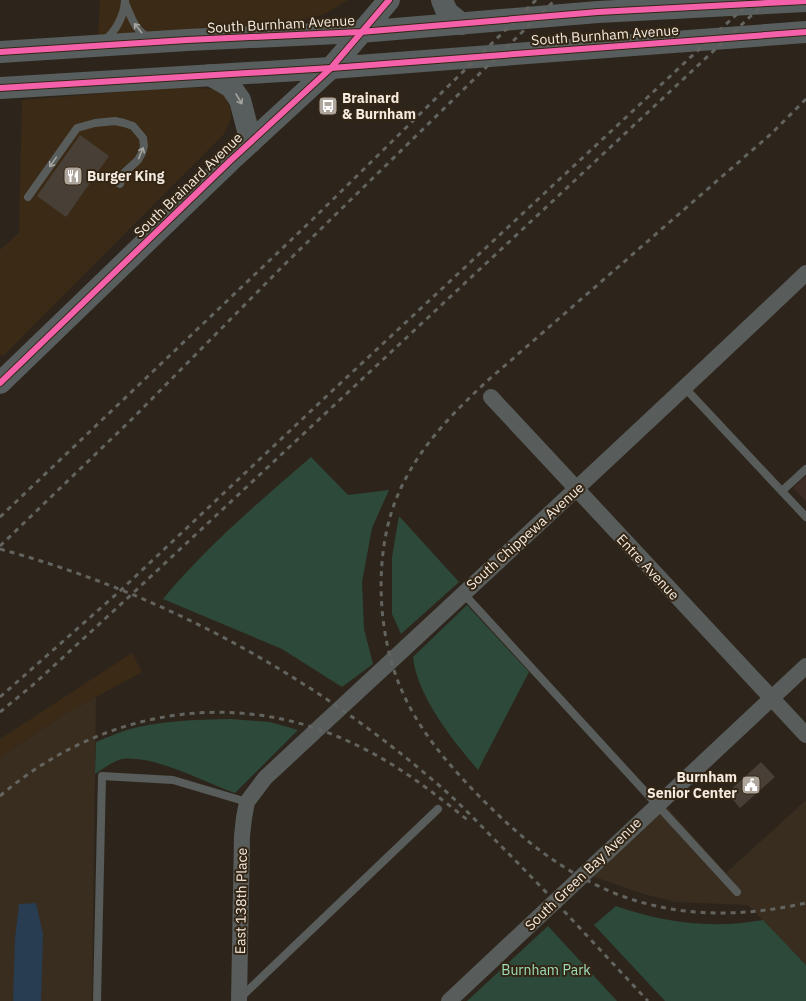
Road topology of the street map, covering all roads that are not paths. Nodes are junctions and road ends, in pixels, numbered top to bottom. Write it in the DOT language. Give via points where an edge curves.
graph roads {
  1 [pos="389,0"];
  2 [pos="442,0"];
  3 [pos="806,1"];
  4 [pos="125,2"];
  5 [pos="462,24"];
  6 [pos="360,32"];
  7 [pos="806,32"];
  8 [pos="161,42"];
  9 [pos="95,46"];
  10 [pos="0,52"];
  11 [pos="331,68"];
  12 [pos="210,75"];
  13 [pos="0,88"];
  14 [pos="251,142"];
  15 [pos="120,184"];
  16 [pos="28,197"];
  17 [pos="806,273"];
  18 [pos="0,382"];
  19 [pos="685,388"];
  20 [pos="491,397"];
  21 [pos="806,469"];
  22 [pos="576,491"];
  23 [pos="782,491"];
  24 [pos="806,517"];
  25 [pos="463,593"];
  26 [pos="806,666"];
  27 [pos="772,698"];
  28 [pos="806,735"];
  29 [pos="247,802"];
  30 [pos="657,804"];
  31 [pos="438,810"];
  32 [pos="737,892"];
  33 [pos="239,1000"];
  34 [pos="97,1001"];
  35 [pos="448,1001"];
  1 -- 6 [label="main road, South Brainard Avenue"];
  2 -- 5 [label="main road" via="447,12"];
  3 -- 5 [label="main road, South Burnham Avenue" via="598,12"];
  8 -- 4 [label="lane, one-way" via="144,35 135,25"];
  4 -- 9 [label="lane" via="114,31"];
  5 -- 6 [label="main road, South Burnham Avenue"];
  6 -- 8 [label="main road, South Burnham Avenue"];
  6 -- 11 [label="main road, South Brainard Avenue"];
  7 -- 11 [label="main road, South Burnham Avenue"];
  8 -- 9 [label="main road, South Burnham Avenue"];
  9 -- 10 [label="main road, South Burnham Avenue"];
  11 -- 12 [label="main road, South Burnham Avenue"];
  11 -- 14 [label="main road, South Brainard Avenue"];
  12 -- 13 [label="main road, South Burnham Avenue"];
  12 -- 14 [label="main road, one-way" via="231,87 240,100"];
  14 -- 18 [label="main road, South Brainard Avenue"];
  15 -- 16 [label="lane, one-way" via="124,173 142,153 143,138 132,126 124,123 95,123 77,128"];
  17 -- 19 [label="street, South Chippewa Avenue"];
  19 -- 22 [label="street, South Chippewa Avenue"];
  19 -- 23 [label="lane"];
  20 -- 22 [label="street, Entre Avenue"];
  21 -- 23 [label="lane"];
  22 -- 25 [label="street, South Chippewa Avenue"];
  22 -- 27 [label="street, Entre Avenue"];
  23 -- 24 [label="lane"];
  25 -- 29 [label="street, South Chippewa Avenue" via="265,778"];
  25 -- 30 [label="lane"];
  26 -- 27 [label="street, South Green Bay Avenue"];
  27 -- 28 [label="street, Entre Avenue"];
  27 -- 30 [label="street, South Green Bay Avenue"];
  29 -- 33 [label="street, East 138th Place" via="242,836"];
  29 -- 34 [label="lane" via="173,780 102,776"];
  30 -- 32 [label="lane"];
  30 -- 35 [label="street, South Green Bay Avenue"];
  31 -- 33 [label="lane"];
}
